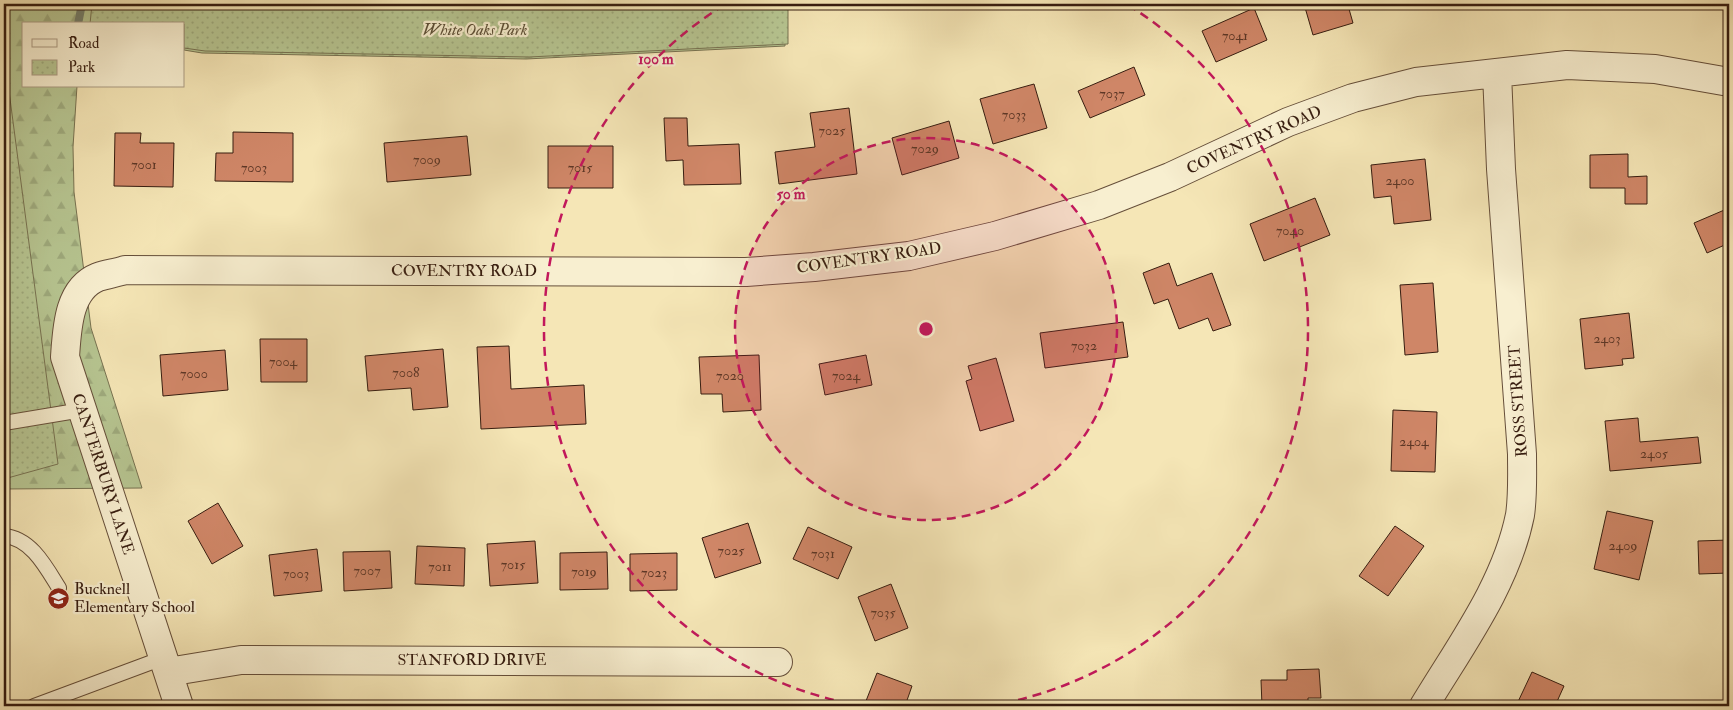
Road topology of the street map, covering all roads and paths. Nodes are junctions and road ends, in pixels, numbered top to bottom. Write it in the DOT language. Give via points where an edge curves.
graph roads {
  1 [pos="1497,73"];
  2 [pos="1729,82"];
  3 [pos="65,357"];
  4 [pos="82,410"];
  5 [pos="4,423"];
  6 [pos="4,536"];
  7 [pos="59,588"];
  8 [pos="778,662"];
  9 [pos="166,665"];
  10 [pos="36,706"];
  11 [pos="179,706"];
  12 [pos="1424,706"];
  1 -- 2 [label="street, COVENTRY ROAD" via="1567,66 1611,66 1655,69"];
  1 -- 3 [label="street, COVENTRY ROAD" via="1416,82 1353,98 1288,122 1170,177 1099,205 995,236 909,256 746,272 125,270 86,285 71,307"];
  1 -- 12 [label="street, ROSS STREET" via="1522,454 1522,498 1506,563 1490,596"];
  3 -- 4 [label="street, CANTERBURY LANE"];
  4 -- 5 [label="lane"];
  4 -- 9 [label="street, CANTERBURY LANE"];
  6 -- 7 [label="lane" via="10,536 39,554"];
  8 -- 9 [label="street, STANFORD DRIVE" via="241,660"];
  9 -- 10 [label="lane"];
  9 -- 11 [label="street, CANTERBURY LANE"];
}
